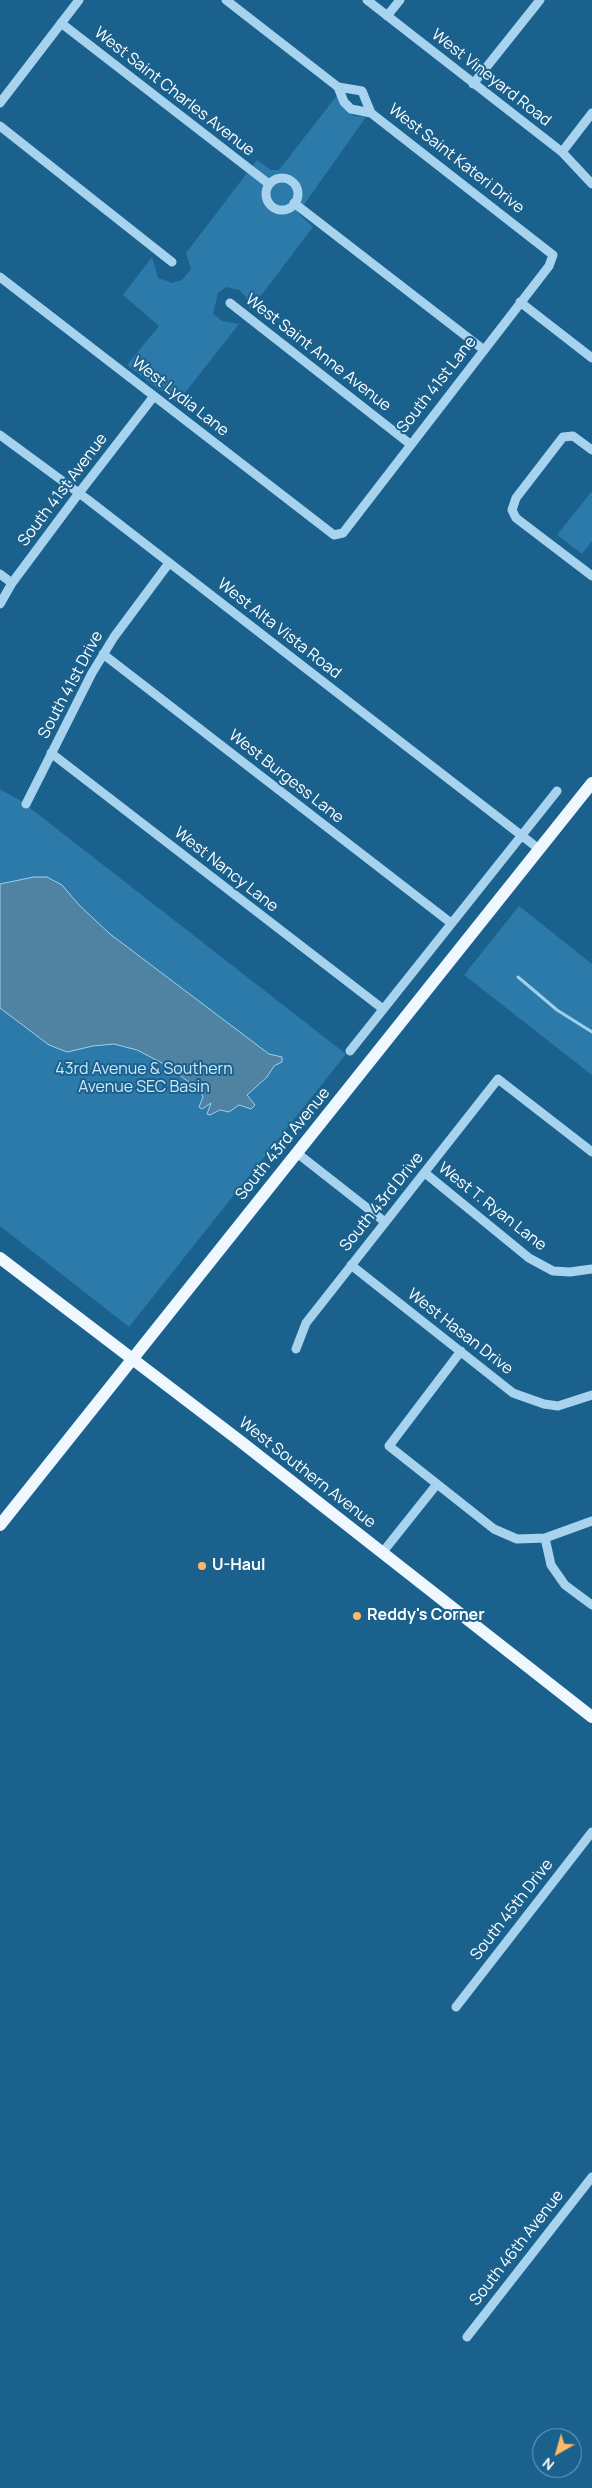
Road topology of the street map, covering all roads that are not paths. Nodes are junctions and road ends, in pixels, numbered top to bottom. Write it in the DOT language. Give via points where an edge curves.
graph roads {
  1 [pos="79,0"];
  2 [pos="226,0"];
  3 [pos="367,0"];
  4 [pos="400,0"];
  5 [pos="540,0"];
  6 [pos="387,16"];
  7 [pos="61,23"];
  8 [pos="473,84"];
  9 [pos="338,87"];
  10 [pos="0,103"];
  11 [pos="371,113"];
  12 [pos="592,113"];
  13 [pos="0,126"];
  14 [pos="562,152"];
  15 [pos="269,184"];
  16 [pos="592,184"];
  17 [pos="294,203"];
  18 [pos="553,255"];
  19 [pos="172,262"];
  20 [pos="0,276"];
  21 [pos="520,302"];
  22 [pos="230,303"];
  23 [pos="484,350"];
  24 [pos="592,358"];
  25 [pos="154,396"];
  26 [pos="0,435"];
  27 [pos="410,444"];
  28 [pos="592,450"];
  29 [pos="79,493"];
  30 [pos="343,533"];
  31 [pos="169,562"];
  32 [pos="0,574"];
  33 [pos="592,576"];
  34 [pos="12,583"];
  35 [pos="0,604"];
  36 [pos="103,654"];
  37 [pos="51,753"];
  38 [pos="592,783"];
  39 [pos="557,791"];
  40 [pos="26,804"];
  41 [pos="521,836"];
  42 [pos="538,849"];
  43 [pos="452,924"];
  44 [pos="383,1009"];
  45 [pos="350,1051"];
  46 [pos="592,1152"];
  47 [pos="297,1154"];
  48 [pos="425,1173"];
  49 [pos="385,1222"];
  50 [pos="0,1258"];
  51 [pos="351,1265"];
  52 [pos="592,1269"];
  53 [pos="296,1349"];
  54 [pos="461,1352"];
  55 [pos="132,1358"];
  56 [pos="592,1395"];
  57 [pos="437,1484"];
  58 [pos="592,1521"];
  59 [pos="0,1525"];
  60 [pos="545,1538"];
  61 [pos="382,1554"];
  62 [pos="592,1605"];
  63 [pos="592,1717"];
  64 [pos="592,1832"];
  65 [pos="456,2007"];
  66 [pos="592,2177"];
  67 [pos="467,2337"];
  1 -- 7 [label="street"];
  2 -- 9 [label="street, West Saint Kateri Drive"];
  3 -- 6 [label="street, West Vineyard Road"];
  4 -- 6 [label="street"];
  5 -- 8 [label="street"];
  6 -- 8 [label="street, West Vineyard Road"];
  7 -- 10 [label="street"];
  7 -- 15 [label="street, West Saint Charles Avenue"];
  8 -- 14 [label="street, West Vineyard Road"];
  9 -- 11 [label="street" via="351,109"];
  9 -- 11 [label="street, West Saint Kateri Drive" via="362,91"];
  11 -- 18 [label="street, West Saint Kateri Drive"];
  12 -- 14 [label="street"];
  13 -- 19 [label="street"];
  14 -- 16 [label="street, West Vineyard Road"];
  15 -- 17 [label="street" via="275,179 291,181 298,196"];
  15 -- 17 [label="street" via="267,200 272,207 280,210"];
  17 -- 23 [label="street"];
  18 -- 21 [label="street, South 41st Lane" via="549,266"];
  20 -- 25 [label="street, West Lydia Lane"];
  21 -- 23 [label="street, South 41st Lane"];
  21 -- 24 [label="street"];
  22 -- 27 [label="street, West Saint Anne Avenue"];
  23 -- 27 [label="street, South 41st Lane"];
  25 -- 29 [label="street, South 41st Avenue"];
  25 -- 30 [label="street, West Lydia Lane" via="334,535"];
  26 -- 29 [label="street, West Alta Vista Road"];
  27 -- 30 [label="street, South 41st Lane"];
  28 -- 33 [label="street" via="573,436 563,437 516,498 512,510 516,518"];
  29 -- 31 [label="street, West Alta Vista Road"];
  29 -- 34 [label="street, South 41st Avenue"];
  31 -- 36 [label="street, South 41st Drive"];
  31 -- 41 [label="street, West Alta Vista Road"];
  32 -- 34 [label="street"];
  34 -- 35 [label="street, South 41st Avenue"];
  36 -- 37 [label="street, South 41st Drive"];
  36 -- 43 [label="street, West Burgess Lane"];
  37 -- 40 [label="street, South 41st Drive"];
  37 -- 44 [label="street, West Nancy Lane"];
  38 -- 42 [label="main road, South 43rd Avenue"];
  39 -- 41 [label="street"];
  41 -- 42 [label="street, West Alta Vista Road"];
  41 -- 43 [label="street"];
  42 -- 47 [label="main road, South 43rd Avenue"];
  43 -- 44 [label="street"];
  44 -- 45 [label="street"];
  46 -- 48 [label="street, South 43rd Drive" via="498,1079"];
  47 -- 49 [label="street"];
  47 -- 55 [label="main road, South 43rd Avenue"];
  48 -- 49 [label="street, South 43rd Drive"];
  48 -- 52 [label="street, West T. Ryan Lane" via="529,1258 553,1271"];
  49 -- 51 [label="street, South 43rd Drive"];
  50 -- 55 [label="main road, West Southern Avenue"];
  51 -- 53 [label="street, South 43rd Drive" via="306,1323"];
  51 -- 54 [label="street, West Hasan Drive"];
  54 -- 56 [label="street, West Hasan Drive" via="513,1393 544,1404 558,1406"];
  54 -- 57 [label="street" via="389,1446"];
  55 -- 59 [label="main road, South 43rd Avenue"];
  55 -- 61 [label="main road, West Southern Avenue"];
  57 -- 60 [label="street" via="494,1529 516,1539"];
  57 -- 61 [label="street"];
  58 -- 60 [label="street"];
  60 -- 62 [label="street" via="552,1565 565,1585"];
  61 -- 63 [label="main road, West Southern Avenue"];
  64 -- 65 [label="street, South 45th Drive"];
  66 -- 67 [label="street, South 46th Avenue"];
}
